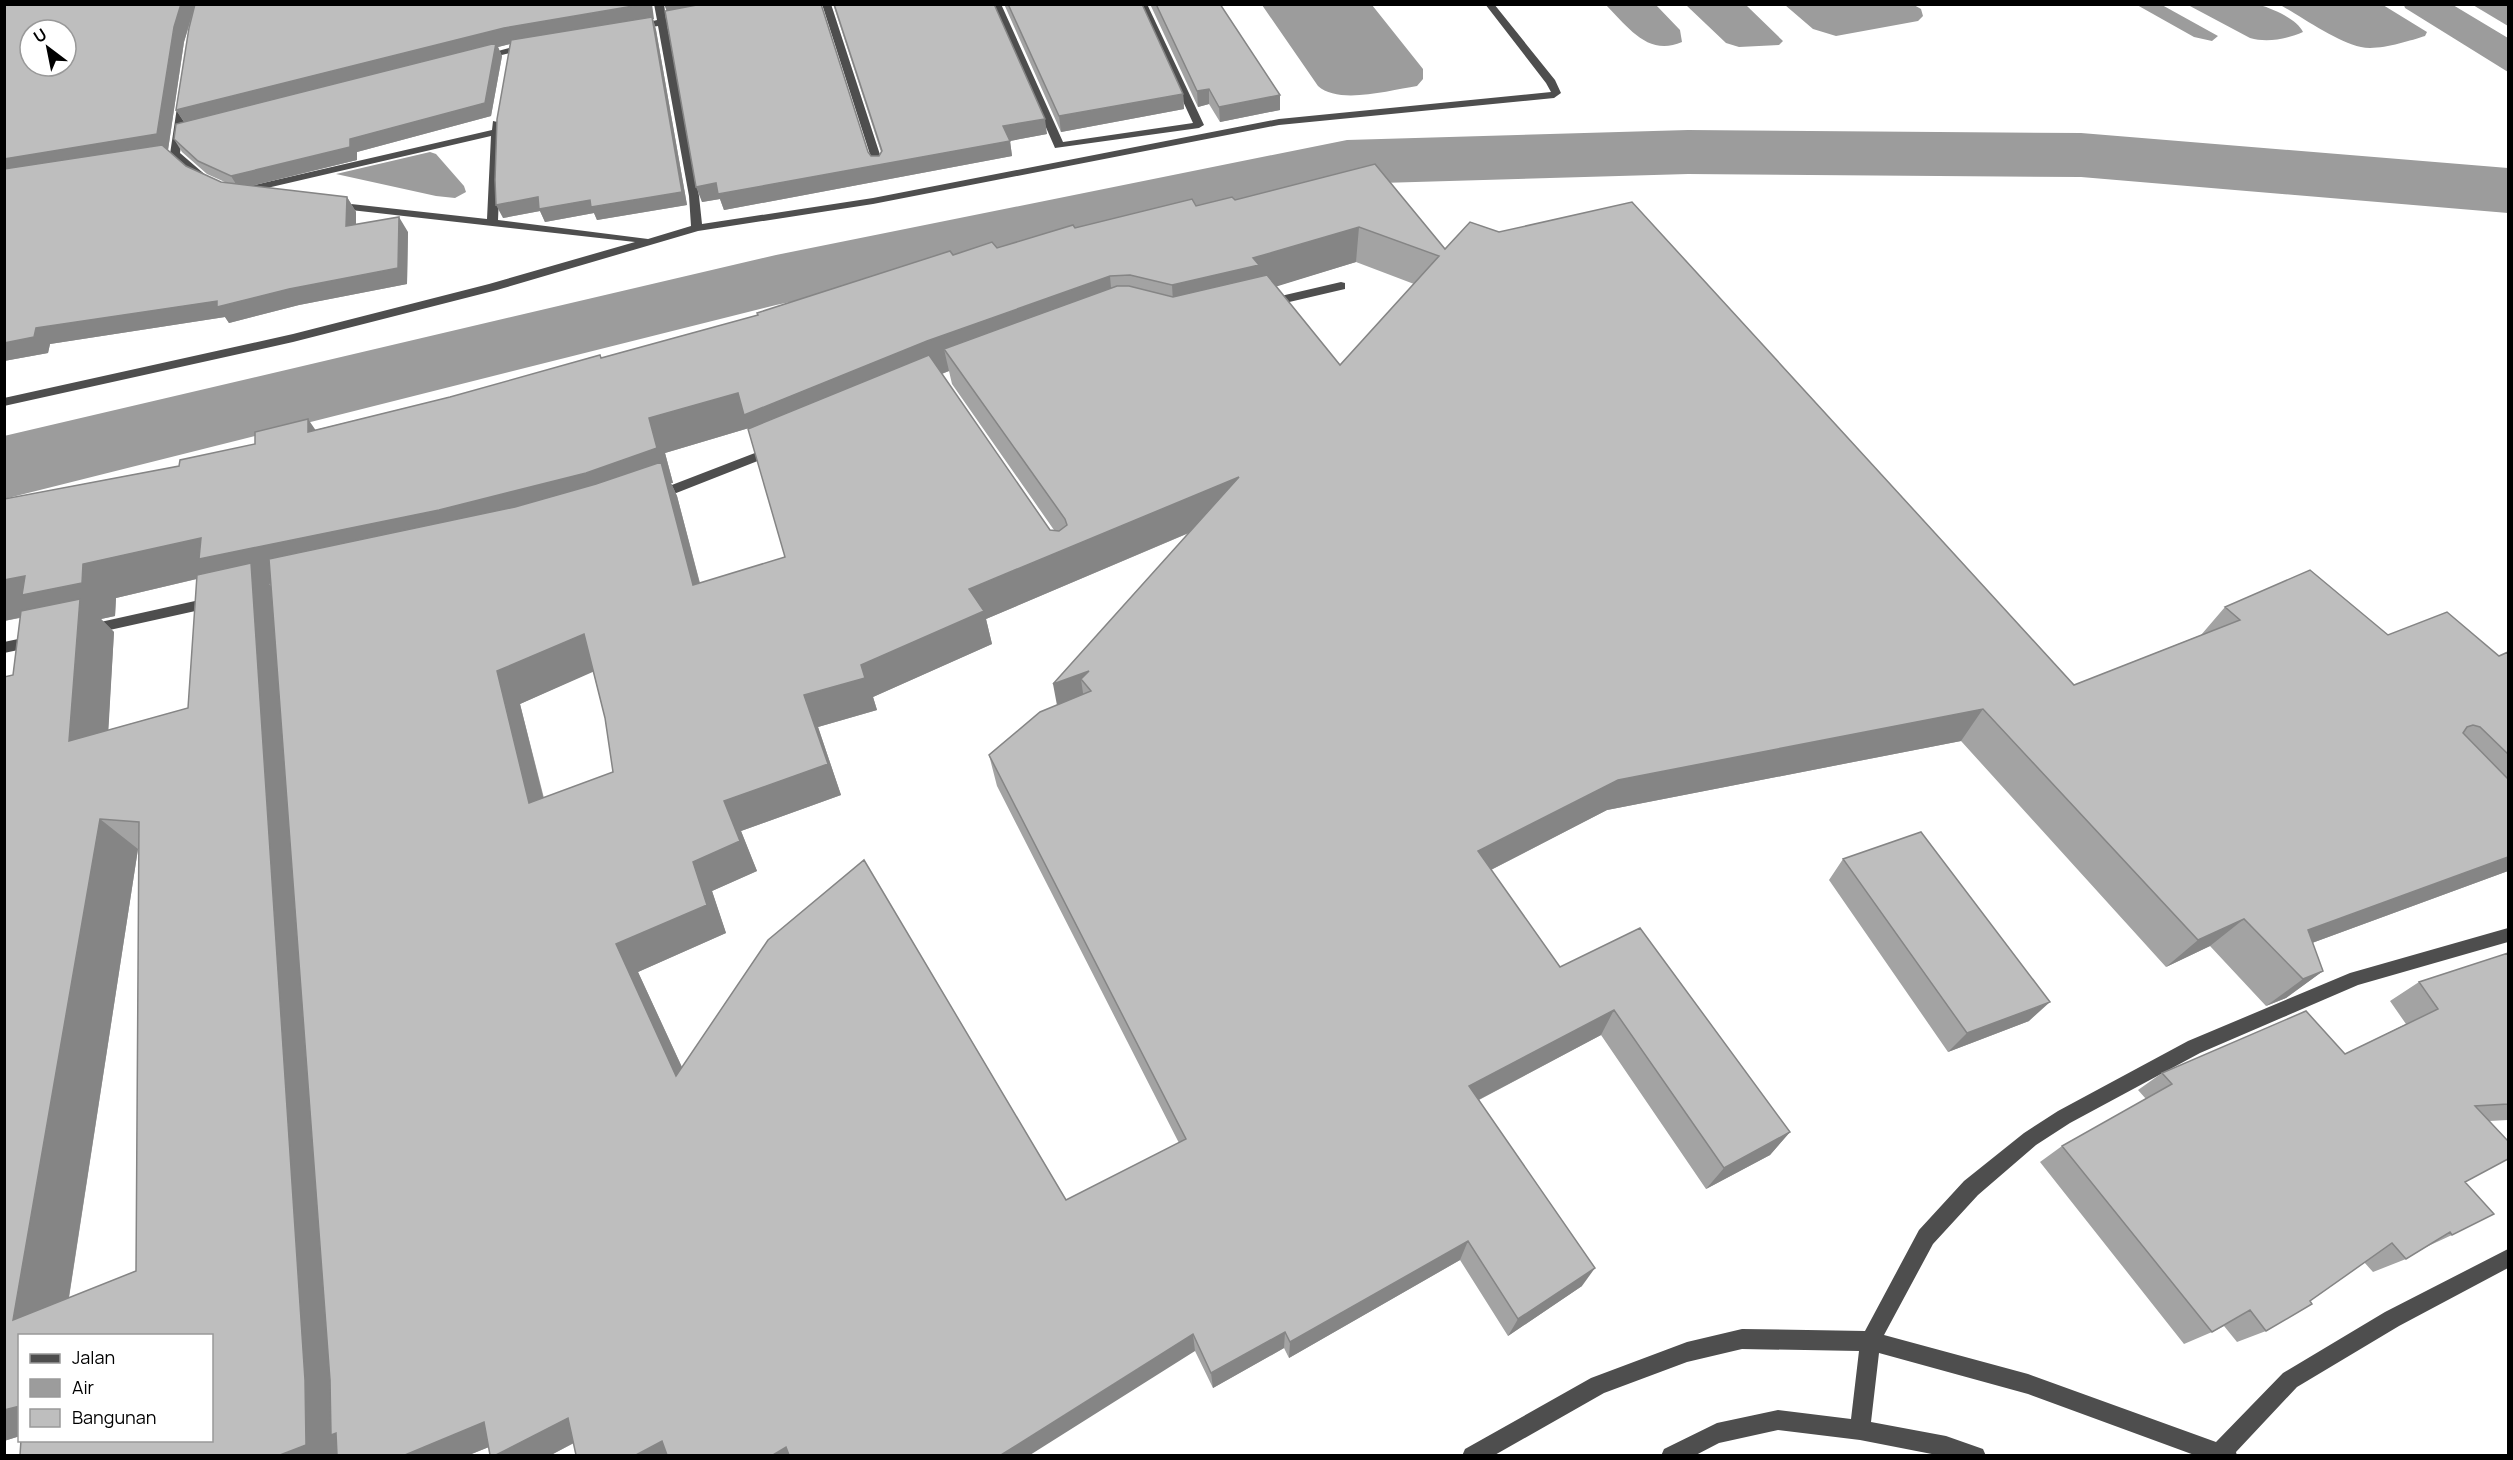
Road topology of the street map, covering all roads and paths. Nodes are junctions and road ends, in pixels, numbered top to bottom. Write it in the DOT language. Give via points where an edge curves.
graph roads {
  1 [pos="658,4"];
  2 [pos="826,4"];
  3 [pos="996,4"];
  4 [pos="1142,4"];
  5 [pos="1489,4"];
  6 [pos="695,17"];
  7 [pos="661,22"];
  8 [pos="626,29"];
  9 [pos="534,45"];
  10 [pos="464,61"];
  11 [pos="184,88"];
  12 [pos="500,112"];
  13 [pos="188,131"];
  14 [pos="496,132"];
  15 [pos="176,134"];
  16 [pos="879,167"];
  17 [pos="212,183"];
  18 [pos="265,197"];
  19 [pos="320,204"];
  20 [pos="492,223"];
  21 [pos="698,228"];
  22 [pos="653,242"];
  23 [pos="1341,286"];
  24 [pos="1252,307"];
  25 [pos="4,402"];
  26 [pos="786,445"];
  27 [pos="642,501"];
  28 [pos="232,598"];
  29 [pos="73,633"];
  30 [pos="50,638"];
  31 [pos="4,648"];
  32 [pos="2508,935"];
  33 [pos="2508,1258"];
  34 [pos="1870,1341"];
  35 [pos="1860,1430"];
  36 [pos="2223,1454"];
  37 [pos="1472,1455"];
  38 [pos="1671,1455"];
  39 [pos="1976,1455"];
  1 -- 7 [label="street"];
  2 -- 16 [label="street"];
  3 -- 4 [label="street" via="1059,146 1199,125"];
  5 -- 21 [label="street" via="1551,82 1554,95 1279,122 873,201"];
  6 -- 7 [label="street"];
  7 -- 8 [label="street"];
  7 -- 21 [label="street"];
  9 -- 10 [label="street" via="510,54"];
  11 -- 15 [label="street"];
  12 -- 14 [label="street"];
  13 -- 15 [label="street"];
  14 -- 18 [label="street" via="232,193"];
  14 -- 20 [label="street"];
  15 -- 17 [label="street" via="169,155"];
  19 -- 20 [label="street"];
  20 -- 22 [label="street"];
  21 -- 22 [label="street"];
  22 -- 25 [label="street" via="293,338"];
  23 -- 24 [label="street"];
  26 -- 27 [label="street"];
  28 -- 29 [label="street"];
  30 -- 31 [label="street"];
  32 -- 34 [label="street" via="2356,978 2194,1047 2030,1139 1971,1188 1926,1237"];
  33 -- 36 [label="street" via="2392,1318 2290,1380"];
  34 -- 35 [label="street"];
  34 -- 36 [label="street" via="2028,1384"];
  34 -- 37 [label="street" via="1742,1339 1687,1352 1598,1385"];
  35 -- 38 [label="street" via="1778,1420 1717,1433"];
  35 -- 39 [label="street"];
}
